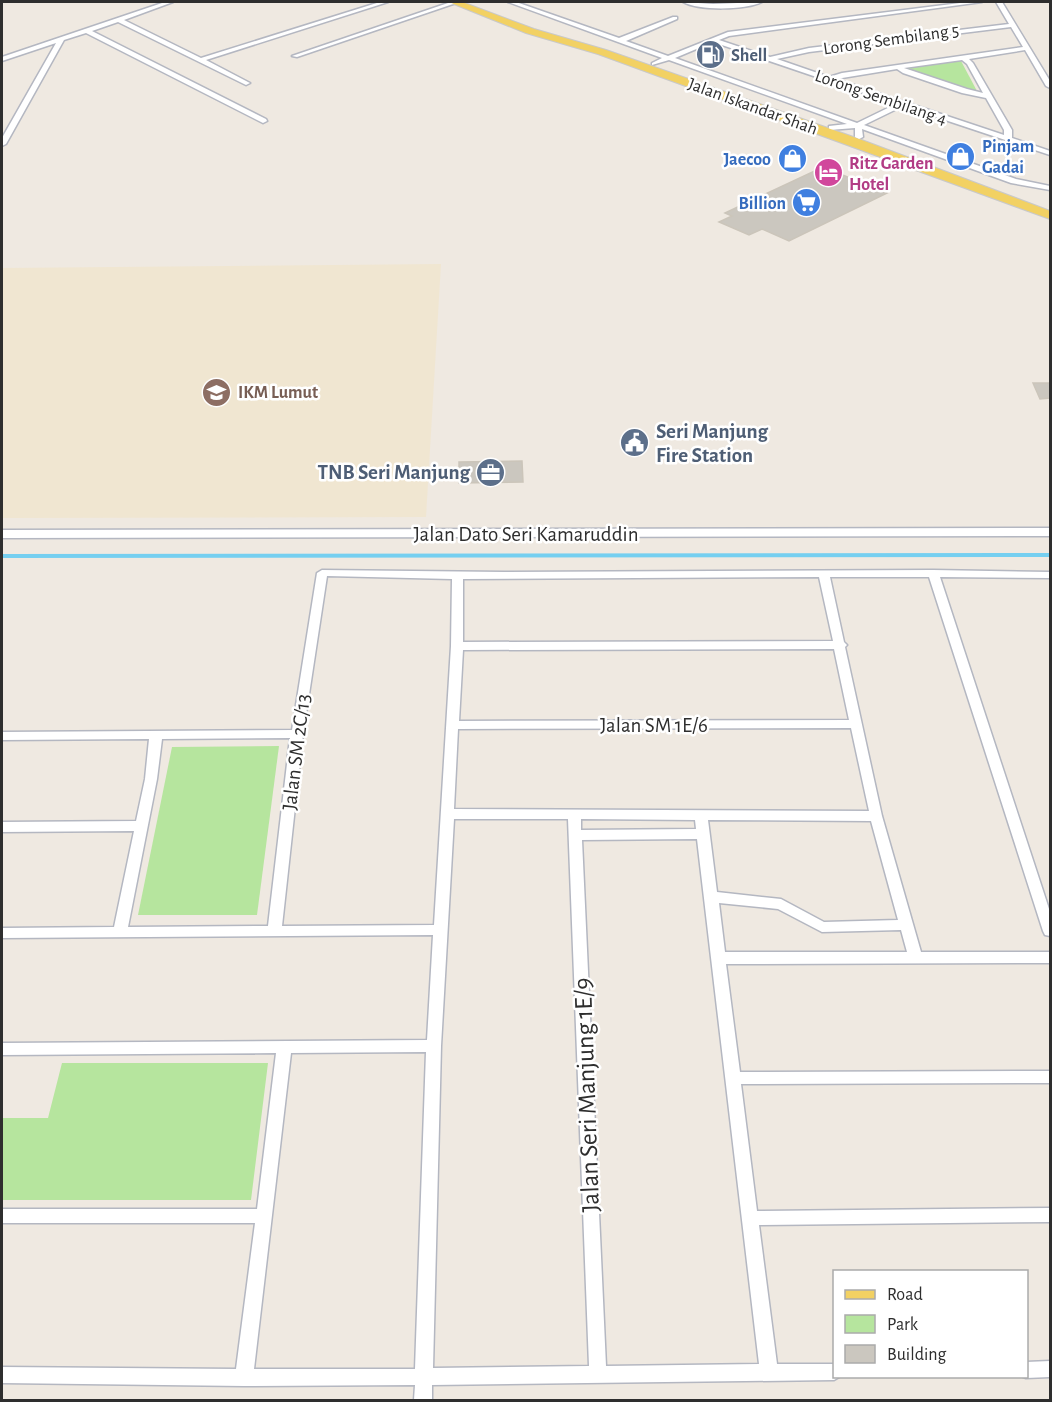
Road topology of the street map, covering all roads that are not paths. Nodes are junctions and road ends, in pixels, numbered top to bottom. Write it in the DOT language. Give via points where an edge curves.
graph roads {
  1 [pos="170,2"];
  2 [pos="385,2"];
  3 [pos="427,2"];
  4 [pos="455,2"];
  5 [pos="481,2"];
  6 [pos="511,2"];
  7 [pos="686,2"];
  8 [pos="759,2"];
  9 [pos="979,2"];
  10 [pos="999,2"];
  11 [pos="442,7"];
  12 [pos="520,15"];
  13 [pos="675,18"];
  14 [pos="118,19"];
  15 [pos="507,22"];
  16 [pos="1013,25"];
  17 [pos="556,27"];
  18 [pos="85,30"];
  19 [pos="539,34"];
  20 [pos="62,38"];
  21 [pos="621,40"];
  22 [pos="713,40"];
  23 [pos="1027,48"];
  24 [pos="295,56"];
  25 [pos="670,57"];
  26 [pos="963,57"];
  27 [pos="2,59"];
  28 [pos="770,59"];
  29 [pos="200,60"];
  30 [pos="654,64"];
  31 [pos="899,67"];
  32 [pos="1048,78"];
  33 [pos="828,79"];
  34 [pos="246,83"];
  35 [pos="1050,86"];
  36 [pos="989,96"];
  37 [pos="902,104"];
  38 [pos="263,121"];
  39 [pos="859,131"];
  40 [pos="1008,140"];
  41 [pos="2,144"];
  42 [pos="1050,153"];
  43 [pos="1050,188"];
  44 [pos="1050,207"];
  45 [pos="1050,215"];
  46 [pos="1050,532"];
  47 [pos="2,534"];
  48 [pos="933,573"];
  49 [pos="824,574"];
  50 [pos="458,575"];
  51 [pos="1050,577"];
  52 [pos="841,645"];
  53 [pos="457,646"];
  54 [pos="857,724"];
  55 [pos="452,725"];
  56 [pos="156,734"];
  57 [pos="297,734"];
  58 [pos="2,736"];
  59 [pos="446,814"];
  60 [pos="574,814"];
  61 [pos="702,814"];
  62 [pos="876,816"];
  63 [pos="140,826"];
  64 [pos="2,827"];
  65 [pos="704,834"];
  66 [pos="575,835"];
  67 [pos="711,897"];
  68 [pos="907,925"];
  69 [pos="440,930"];
  70 [pos="274,931"];
  71 [pos="1050,931"];
  72 [pos="120,932"];
  73 [pos="2,933"];
  74 [pos="719,958"];
  75 [pos="916,958"];
  76 [pos="1050,958"];
  77 [pos="434,1046"];
  78 [pos="284,1048"];
  79 [pos="2,1049"];
  80 [pos="1050,1077"];
  81 [pos="733,1078"];
  82 [pos="1050,1215"];
  83 [pos="2,1216"];
  84 [pos="264,1216"];
  85 [pos="750,1218"];
  86 [pos="1050,1369"];
  87 [pos="1028,1370"];
  88 [pos="833,1372"];
  89 [pos="769,1373"];
  90 [pos="2,1375"];
  91 [pos="597,1375"];
  92 [pos="424,1377"];
  93 [pos="244,1378"];
  94 [pos="423,1401"];
  1 -- 14 [label="street"];
  2 -- 29 [label="street"];
  3 -- 11 [label="street"];
  4 -- 11 [label="street"];
  4 -- 15 [label="main road, Jalan Iskandar Shah"];
  5 -- 12 [label="main road, Jalan Iskandar Shah"];
  6 -- 21 [label="street"];
  7 -- 8 [label="street" via="720,6"];
  9 -- 22 [label="street" via="738,32"];
  10 -- 16 [label="street"];
  11 -- 24 [label="street"];
  12 -- 15 [label="main road" via="526,21"];
  12 -- 17 [label="main road, Jalan Iskandar Shah"];
  13 -- 21 [label="street"];
  14 -- 18 [label="street"];
  14 -- 29 [label="street"];
  15 -- 19 [label="main road, Jalan Iskandar Shah"];
  16 -- 23 [label="street"];
  16 -- 28 [label="street, Lorong Sembilang 5"];
  17 -- 19 [label="main road" via="534,27"];
  17 -- 30 [label="main road, Jalan Iskandar Shah"];
  18 -- 20 [label="street"];
  18 -- 38 [label="street"];
  19 -- 45 [label="main road, Jalan Iskandar Shah" via="612,55"];
  20 -- 27 [label="street"];
  20 -- 41 [label="street"];
  21 -- 25 [label="street"];
  22 -- 25 [label="street"];
  22 -- 28 [label="street, Lorong Sembilang 4"];
  23 -- 26 [label="street"];
  23 -- 32 [label="street"];
  25 -- 30 [label="street"];
  25 -- 39 [label="street"];
  26 -- 31 [label="street"];
  26 -- 36 [label="street"];
  28 -- 33 [label="street, Lorong Sembilang 4"];
  29 -- 34 [label="street"];
  30 -- 39 [label="main road, Jalan Iskandar Shah" via="832,128"];
  31 -- 33 [label="street"];
  31 -- 36 [label="street" via="965,92"];
  32 -- 35 [label="street"];
  33 -- 37 [label="street, Lorong Sembilang 4"];
  36 -- 40 [label="street" via="1010,133"];
  37 -- 39 [label="street"];
  37 -- 40 [label="street, Lorong Sembilang 4"];
  39 -- 43 [label="street" via="1014,181"];
  39 -- 44 [label="main road, Jalan Iskandar Shah"];
  40 -- 42 [label="street, Lorong Sembilang 4"];
  46 -- 47 [label="street, Jalan Dato Seri Kamaruddin"];
  48 -- 49 [label="street"];
  48 -- 51 [label="street"];
  48 -- 71 [label="street"];
  49 -- 50 [label="street"];
  49 -- 52 [label="street"];
  50 -- 53 [label="street"];
  50 -- 57 [label="street, Jalan SM 2C/13" via="322,573"];
  52 -- 53 [label="street"];
  52 -- 54 [label="street"];
  53 -- 55 [label="street"];
  54 -- 55 [label="street, Jalan SM 1E/6"];
  54 -- 62 [label="street"];
  55 -- 59 [label="street"];
  56 -- 57 [label="street"];
  56 -- 58 [label="street"];
  56 -- 63 [label="street"];
  57 -- 70 [label="street, Jalan SM 2C/13"];
  59 -- 60 [label="street"];
  59 -- 69 [label="street"];
  60 -- 61 [label="street"];
  60 -- 66 [label="street, Jalan Seri Manjung 1E/9"];
  61 -- 62 [label="street"];
  61 -- 65 [label="street"];
  62 -- 68 [label="street"];
  63 -- 64 [label="street"];
  63 -- 72 [label="street"];
  65 -- 66 [label="street"];
  65 -- 67 [label="street"];
  66 -- 91 [label="street, Jalan Seri Manjung 1E/9"];
  67 -- 68 [label="street" via="781,904 822,927"];
  67 -- 74 [label="street"];
  68 -- 75 [label="street"];
  69 -- 70 [label="street"];
  69 -- 77 [label="street"];
  70 -- 72 [label="street"];
  72 -- 73 [label="street"];
  74 -- 75 [label="street"];
  74 -- 81 [label="street"];
  75 -- 76 [label="street"];
  77 -- 78 [label="street"];
  77 -- 92 [label="street"];
  78 -- 79 [label="street"];
  78 -- 84 [label="street"];
  80 -- 81 [label="street"];
  81 -- 85 [label="street"];
  82 -- 85 [label="street"];
  83 -- 84 [label="street"];
  84 -- 93 [label="street"];
  85 -- 89 [label="street"];
  86 -- 87 [label="street"];
  88 -- 89 [label="street"];
  89 -- 91 [label="street"];
  90 -- 93 [label="street"];
  91 -- 92 [label="street"];
  92 -- 93 [label="street"];
  92 -- 94 [label="street"];
}
